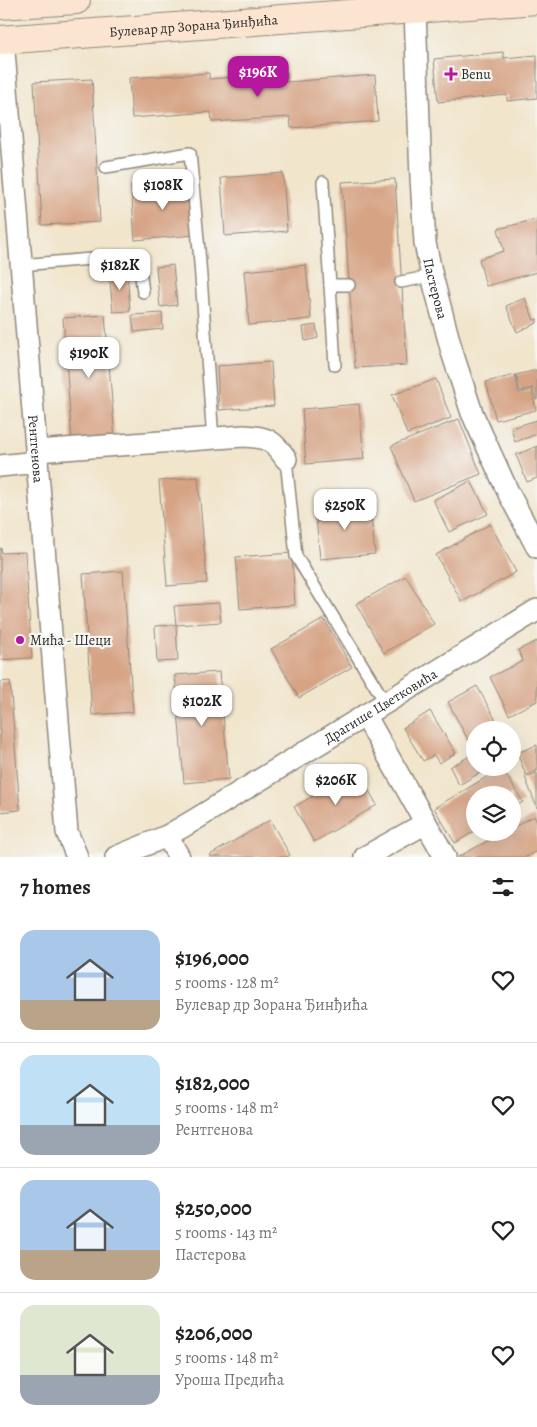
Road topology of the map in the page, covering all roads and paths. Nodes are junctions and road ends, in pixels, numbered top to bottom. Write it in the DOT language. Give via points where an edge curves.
graph roads {
  1 [pos="76,0"];
  2 [pos="537,0"];
  3 [pos="0,5"];
  4 [pos="415,10"];
  5 [pos="1,39"];
  6 [pos="106,167"];
  7 [pos="323,182"];
  8 [pos="21,265"];
  9 [pos="432,276"];
  10 [pos="401,282"];
  11 [pos="330,284"];
  12 [pos="349,285"];
  13 [pos="142,292"];
  14 [pos="335,365"];
  15 [pos="213,439"];
  16 [pos="37,457"];
  17 [pos="286,459"];
  18 [pos="0,466"];
  19 [pos="537,547"];
  20 [pos="537,610"];
  21 [pos="385,702"];
  22 [pos="364,715"];
  23 [pos="426,823"];
  24 [pos="167,836"];
  25 [pos="77,857"];
  26 [pos="116,857"];
  27 [pos="179,857"];
  28 [pos="365,857"];
  29 [pos="445,857"];
  1 -- 3 [label="main road"];
  2 -- 4 [label="main road, Булевар др Зорана Ђинђића"];
  4 -- 5 [label="main road, Булевар др Зорана Ђинђића"];
  4 -- 9 [label="street, Пастерова" via="420,178"];
  5 -- 8 [label="street, Рентгенова"];
  6 -- 15 [label="lane" via="190,153"];
  7 -- 11 [label="lane"];
  8 -- 13 [label="lane" via="138,256"];
  8 -- 16 [label="street, Рентгенова"];
  9 -- 10 [label="lane"];
  9 -- 19 [label="street, Пастерова" via="472,413"];
  11 -- 12 [label="lane"];
  11 -- 14 [label="lane"];
  15 -- 16 [label="street"];
  15 -- 17 [label="street" via="259,437 269,440"];
  16 -- 18 [label="street"];
  16 -- 25 [label="street, Рентгенова" via="67,832"];
  17 -- 21 [label="lane" via="296,556"];
  20 -- 21 [label="street, Драгише Цветковића"];
  21 -- 22 [label="street, Драгише Цветковића"];
  22 -- 23 [label="street"];
  22 -- 24 [label="street, Драгише Цветковића"];
  23 -- 28 [label="street"];
  23 -- 29 [label="street"];
  24 -- 26 [label="street, Драгише Цветковића"];
  24 -- 27 [label="street"];
}
